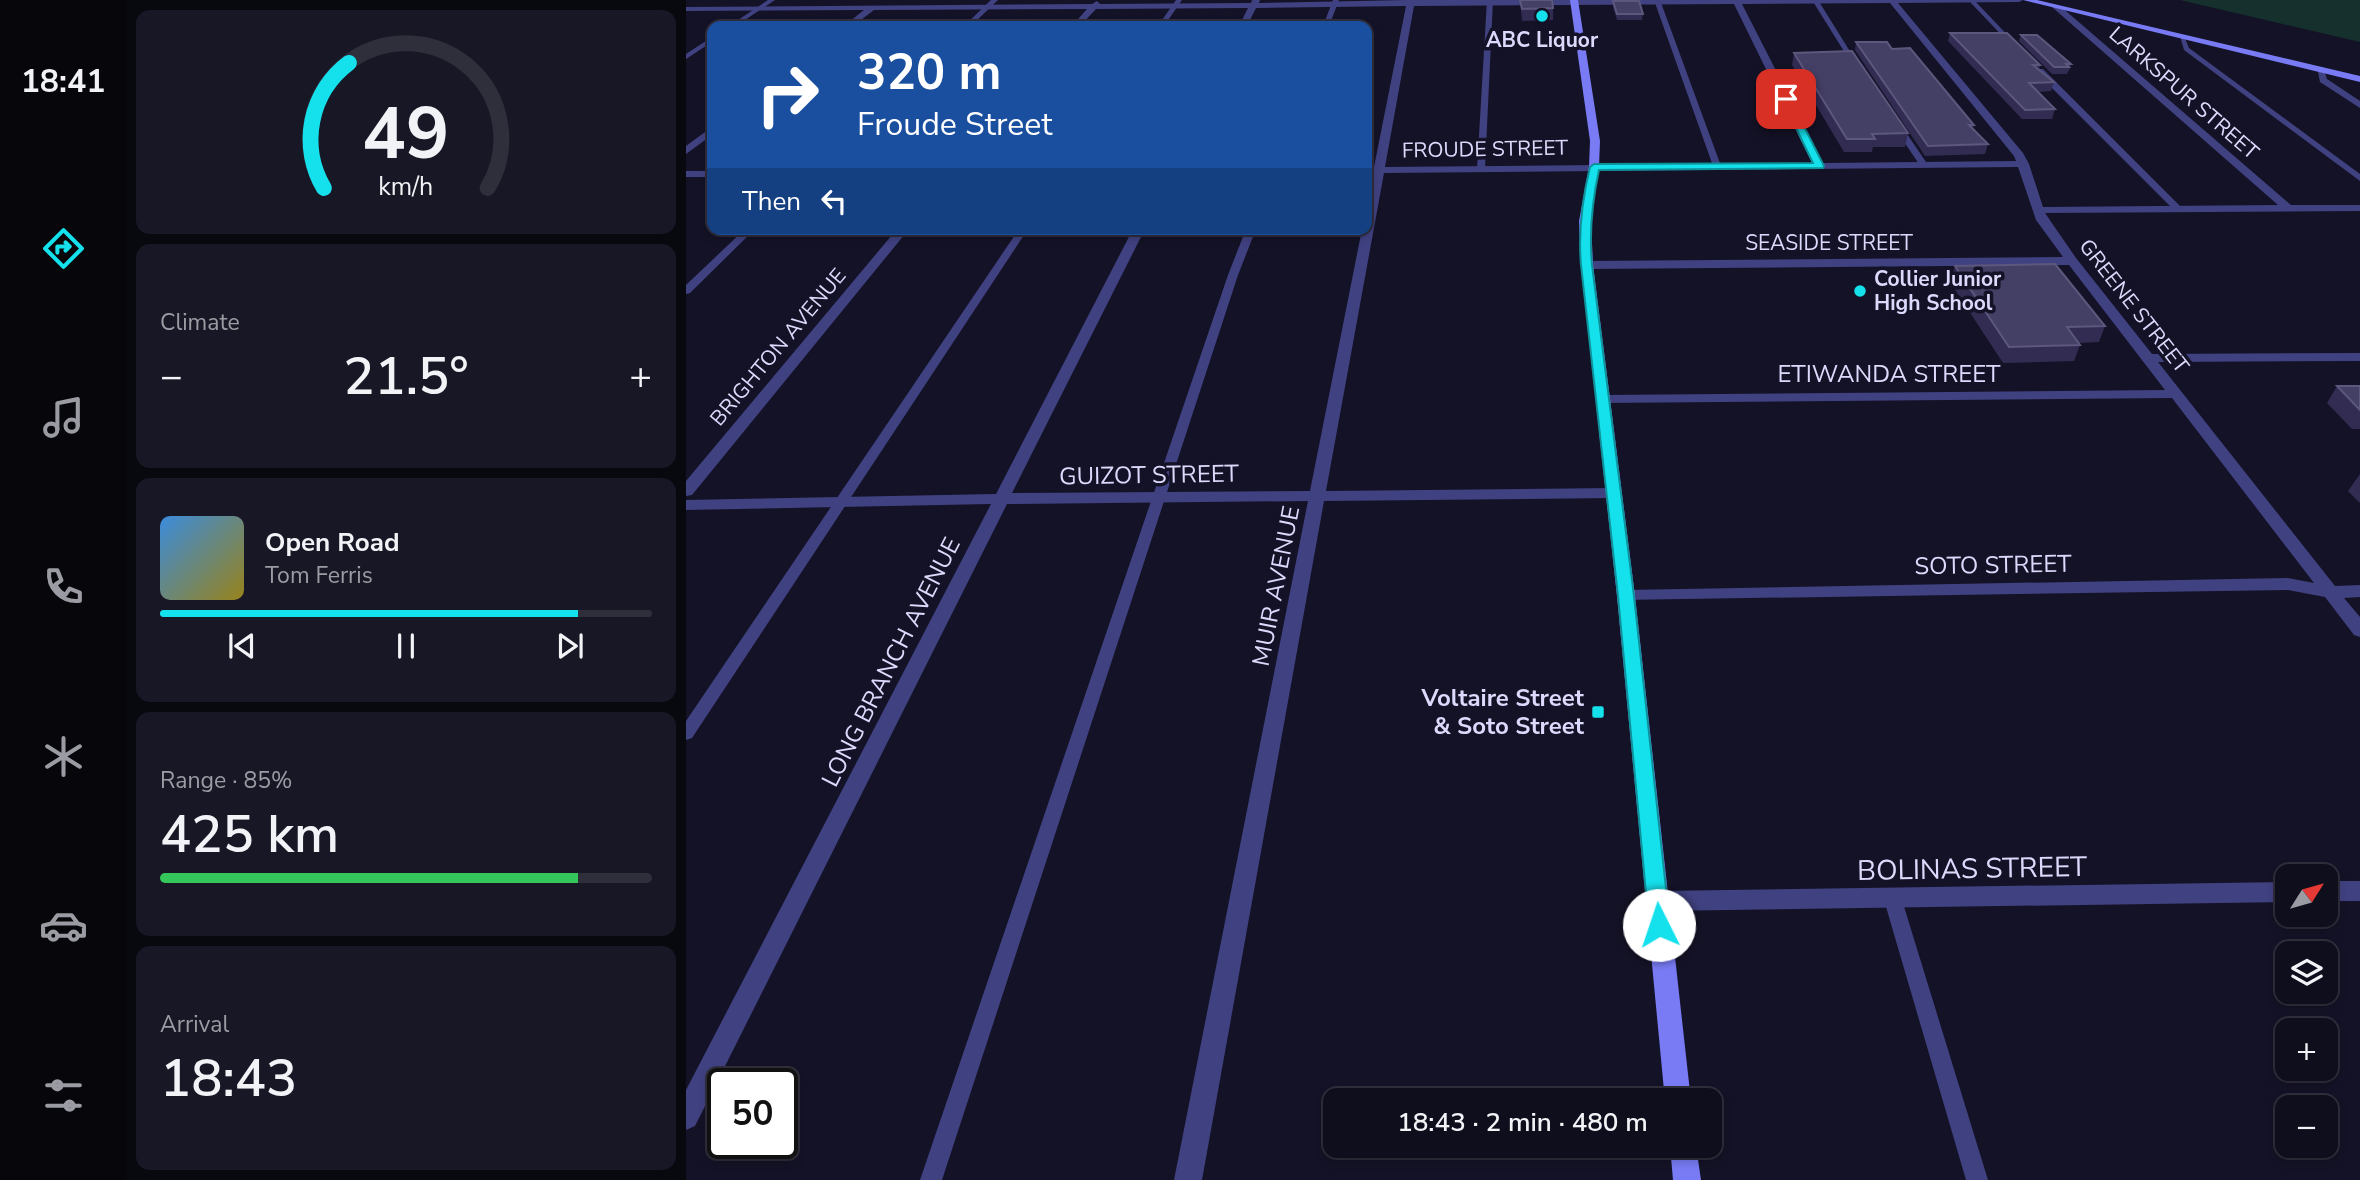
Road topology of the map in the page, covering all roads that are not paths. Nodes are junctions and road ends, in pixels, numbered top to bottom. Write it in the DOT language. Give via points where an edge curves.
graph roads {
  1 [pos="772,0"];
  2 [pos="883,0"];
  3 [pos="995,0"];
  4 [pos="1099,0"];
  5 [pos="2019,0"];
  6 [pos="2027,0"];
  7 [pos="1892,1"];
  8 [pos="1658,2"];
  9 [pos="1737,2"];
  10 [pos="1816,2"];
  11 [pos="1973,2"];
  12 [pos="1177,3"];
  13 [pos="1255,3"];
  14 [pos="1335,3"];
  15 [pos="1410,3"];
  16 [pos="1490,3"];
  17 [pos="1574,3"];
  18 [pos="2056,7"];
  19 [pos="986,8"];
  20 [pos="1092,8"];
  21 [pos="686,9"];
  22 [pos="758,9"];
  23 [pos="871,9"];
  24 [pos="740,21"];
  25 [pos="855,21"];
  26 [pos="972,21"];
  27 [pos="1080,21"];
  28 [pos="1164,21"];
  29 [pos="1246,21"];
  30 [pos="1328,21"];
  31 [pos="2182,37"];
  32 [pos="707,43"];
  33 [pos="2018,48"];
  34 [pos="686,57"];
  35 [pos="2036,67"];
  36 [pos="2320,69"];
  37 [pos="1864,77"];
  38 [pos="2360,79"];
  39 [pos="2360,105"];
  40 [pos="1894,121"];
  41 [pos="707,135"];
  42 [pos="686,151"];
  43 [pos="2024,164"];
  44 [pos="1924,165"];
  45 [pos="1717,166"];
  46 [pos="1819,166"];
  47 [pos="1594,167"];
  48 [pos="1481,169"];
  49 [pos="1373,170"];
  50 [pos="686,174"];
  51 [pos="707,174"];
  52 [pos="2360,178"];
  53 [pos="2288,208"];
  54 [pos="2360,208"];
  55 [pos="2178,209"];
  56 [pos="2039,210"];
  57 [pos="745,235"];
  58 [pos="898,235"];
  59 [pos="1020,235"];
  60 [pos="1136,235"];
  61 [pos="1249,235"];
  62 [pos="1362,235"];
  63 [pos="2072,261"];
  64 [pos="1587,265"];
  65 [pos="686,291"];
  66 [pos="2360,357"];
  67 [pos="2149,359"];
  68 [pos="2177,394"];
  69 [pos="1602,399"];
  70 [pos="686,491"];
  71 [pos="1613,492"];
  72 [pos="1318,495"];
  73 [pos="1160,497"];
  74 [pos="844,500"];
  75 [pos="1002,500"];
  76 [pos="686,505"];
  77 [pos="2360,591"];
  78 [pos="2330,592"];
  79 [pos="1626,596"];
  80 [pos="2360,630"];
  81 [pos="686,734"];
  82 [pos="2338,891"];
  83 [pos="2360,891"];
  84 [pos="2275,892"];
  85 [pos="1893,900"];
  86 [pos="1658,901"];
  87 [pos="1677,1088"];
  88 [pos="686,1117"];
  89 [pos="1684,1158"];
  90 [pos="930,1180"];
  91 [pos="1188,1180"];
  92 [pos="1687,1180"];
  93 [pos="1977,1180"];
  1 -- 22 [label="lane"];
  2 -- 23 [label="street"];
  3 -- 19 [label="lane"];
  4 -- 20 [label="street"];
  5 -- 11 [label="street"];
  6 -- 18 [label="main road"];
  7 -- 10 [label="street"];
  7 -- 11 [label="street"];
  7 -- 43 [label="street, GREENE STREET"];
  8 -- 9 [label="street"];
  8 -- 17 [label="street"];
  8 -- 45 [label="lane"];
  9 -- 10 [label="street"];
  9 -- 46 [label="street"];
  10 -- 37 [label="lane"];
  11 -- 33 [label="lane"];
  12 -- 13 [label="street"];
  12 -- 20 [label="street"];
  12 -- 28 [label="lane"];
  13 -- 14 [label="street"];
  13 -- 29 [label="street"];
  14 -- 15 [label="street"];
  14 -- 30 [label="lane"];
  15 -- 16 [label="street"];
  15 -- 49 [label="street, MUIR AVENUE"];
  16 -- 17 [label="street"];
  16 -- 48 [label="lane"];
  17 -- 47 [label="main road" via="1592,110"];
  18 -- 31 [label="main road"];
  18 -- 53 [label="street, LARKSPUR STREET"];
  19 -- 20 [label="street"];
  19 -- 23 [label="street"];
  19 -- 26 [label="lane"];
  20 -- 27 [label="street"];
  21 -- 22 [label="street"];
  22 -- 23 [label="street"];
  22 -- 24 [label="lane"];
  23 -- 25 [label="street"];
  31 -- 36 [label="main road"];
  31 -- 52 [label="lane" via="2186,49"];
  32 -- 34 [label="lane"];
  35 -- 55 [label="lane"];
  36 -- 38 [label="main road"];
  36 -- 39 [label="street" via="2323,80"];
  40 -- 44 [label="lane"];
  41 -- 42 [label="street"];
  43 -- 44 [label="street, FROUDE STREET"];
  43 -- 56 [label="street, GREENE STREET"];
  44 -- 46 [label="street, FROUDE STREET"];
  45 -- 46 [label="street, FROUDE STREET"];
  45 -- 47 [label="street, FROUDE STREET"];
  47 -- 48 [label="street, FROUDE STREET"];
  47 -- 64 [label="main road" via="1584,221"];
  48 -- 49 [label="street, FROUDE STREET"];
  50 -- 51 [label="street"];
  53 -- 54 [label="street"];
  53 -- 55 [label="street"];
  55 -- 56 [label="street"];
  56 -- 63 [label="street, GREENE STREET"];
  57 -- 65 [label="lane"];
  58 -- 70 [label="street, BRIGHTON AVENUE"];
  59 -- 74 [label="lane"];
  60 -- 75 [label="street, LONG BRANCH AVENUE"];
  61 -- 73 [label="lane"];
  62 -- 72 [label="street, MUIR AVENUE"];
  63 -- 64 [label="street, SEASIDE STREET"];
  63 -- 67 [label="street, GREENE STREET"];
  64 -- 69 [label="main road"];
  66 -- 67 [label="street"];
  67 -- 68 [label="street, GREENE STREET"];
  68 -- 69 [label="street, ETIWANDA STREET"];
  68 -- 78 [label="street, GREENE STREET"];
  69 -- 71 [label="main road"];
  71 -- 72 [label="street, GUIZOT STREET"];
  71 -- 79 [label="main road"];
  72 -- 73 [label="street, GUIZOT STREET"];
  72 -- 91 [label="street, MUIR AVENUE"];
  73 -- 75 [label="street, GUIZOT STREET"];
  73 -- 90 [label="lane"];
  74 -- 75 [label="street, GUIZOT STREET"];
  74 -- 76 [label="street, GUIZOT STREET"];
  74 -- 81 [label="lane"];
  75 -- 88 [label="street, LONG BRANCH AVENUE"];
  77 -- 78 [label="street, SOTO STREET"];
  78 -- 79 [label="street, SOTO STREET" via="2288,584"];
  78 -- 80 [label="street, GREENE STREET"];
  79 -- 86 [label="main road"];
  82 -- 83 [label="street"];
  84 -- 85 [label="street, BOLINAS STREET"];
  85 -- 86 [label="street, BOLINAS STREET"];
  85 -- 93 [label="lane"];
  86 -- 87 [label="main road"];
  89 -- 92 [label="main road"];
}
